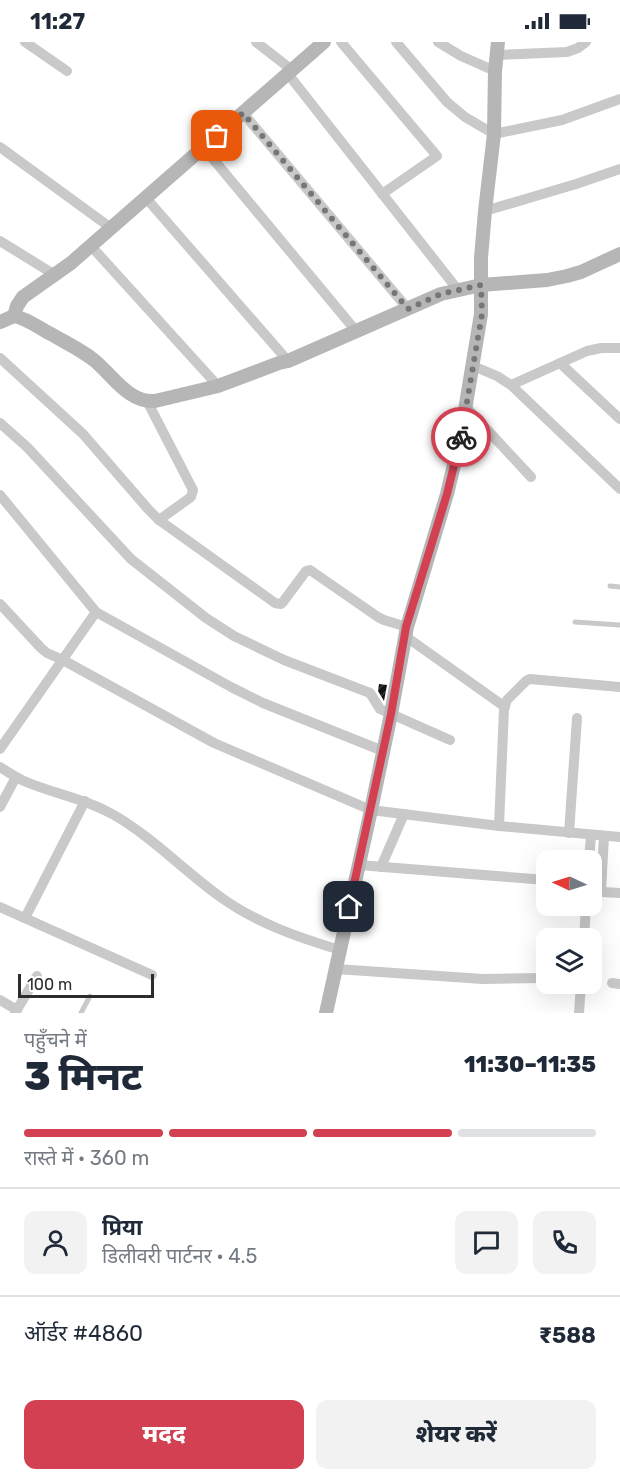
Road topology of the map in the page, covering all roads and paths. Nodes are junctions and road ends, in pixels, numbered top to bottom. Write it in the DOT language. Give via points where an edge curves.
graph roads {
  1 [pos="256,42"];
  2 [pos="324,42"];
  3 [pos="341,42"];
  4 [pos="396,42"];
  5 [pos="438,42"];
  6 [pos="586,42"];
  7 [pos="27,43"];
  8 [pos="497,48"];
  9 [pos="68,71"];
  10 [pos="495,71"];
  11 [pos="290,72"];
  12 [pos="620,99"];
  13 [pos="243,113"];
  14 [pos="494,134"];
  15 [pos="0,147"];
  16 [pos="204,148"];
  17 [pos="620,169"];
  18 [pos="382,194"];
  19 [pos="146,198"];
  20 [pos="485,211"];
  21 [pos="111,228"];
  22 [pos="0,241"];
  23 [pos="92,246"];
  24 [pos="620,254"];
  25 [pos="55,275"];
  26 [pos="481,285"];
  27 [pos="458,290"];
  28 [pos="408,309"];
  29 [pos="14,316"];
  30 [pos="0,322"];
  31 [pos="356,331"];
  32 [pos="620,349"];
  33 [pos="0,358"];
  34 [pos="288,361"];
  35 [pos="560,363"];
  36 [pos="473,366"];
  37 [pos="512,385"];
  38 [pos="218,386"];
  39 [pos="147,401"];
  40 [pos="466,407"];
  41 [pos="620,419"];
  42 [pos="0,423"];
  43 [pos="531,477"];
  44 [pos="620,489"];
  45 [pos="0,495"];
  46 [pos="159,520"];
  47 [pos="610,586"];
  48 [pos="620,586"];
  49 [pos="0,604"];
  50 [pos="96,612"];
  51 [pos="575,622"];
  52 [pos="620,625"];
  53 [pos="406,631"];
  54 [pos="63,660"];
  55 [pos="620,687"];
  56 [pos="504,707"];
  57 [pos="391,714"];
  58 [pos="577,718"];
  59 [pos="450,740"];
  60 [pos="0,749"];
  61 [pos="383,751"];
  62 [pos="0,767"];
  63 [pos="16,777"];
  64 [pos="85,801"];
  65 [pos="0,807"];
  66 [pos="371,810"];
  67 [pos="404,814"];
  68 [pos="499,826"];
  69 [pos="569,833"];
  70 [pos="591,835"];
  71 [pos="604,836"];
  72 [pos="620,837"];
  73 [pos="590,850"];
  74 [pos="359,865"];
  75 [pos="381,867"];
  76 [pos="536,879"];
  77 [pos="620,893"];
  78 [pos="0,907"];
  79 [pos="25,918"];
  80 [pos="340,950"];
  81 [pos="336,969"];
  82 [pos="152,975"];
  83 [pos="37,976"];
  84 [pos="536,978"];
  85 [pos="580,994"];
  86 [pos="90,996"];
  87 [pos="0,1000"];
  88 [pos="16,1011"];
  89 [pos="81,1013"];
  90 [pos="326,1013"];
  91 [pos="579,1013"];
  1 -- 11 [label="street"];
  2 -- 11 [label="street"];
  3 -- 18 [label="street" via="437,156"];
  4 -- 14 [label="street" via="447,102"];
  5 -- 10 [label="street"];
  6 -- 8 [label="street" via="567,52"];
  7 -- 9 [label="street"];
  8 -- 10 [label="street"];
  10 -- 14 [label="street"];
  11 -- 13 [label="street"];
  11 -- 18 [label="street"];
  12 -- 14 [label="street" via="562,120"];
  13 -- 16 [label="street"];
  13 -- 28 [label="street"];
  14 -- 20 [label="street"];
  15 -- 21 [label="street"];
  16 -- 19 [label="street"];
  16 -- 31 [label="street"];
  17 -- 20 [label="street"];
  18 -- 27 [label="street"];
  19 -- 21 [label="street"];
  19 -- 34 [label="street"];
  20 -- 26 [label="street"];
  21 -- 23 [label="street"];
  22 -- 25 [label="street"];
  23 -- 25 [label="street"];
  23 -- 38 [label="street"];
  24 -- 26 [label="street" via="567,276"];
  25 -- 29 [label="street" via="23,297"];
  26 -- 27 [label="street"];
  26 -- 36 [label="street" via="482,314"];
  27 -- 28 [label="street"];
  28 -- 31 [label="street"];
  29 -- 30 [label="street"];
  29 -- 39 [label="street" via="72,345 129,393"];
  31 -- 34 [label="street"];
  32 -- 35 [label="street" via="594,349"];
  33 -- 46 [label="street" via="83,434"];
  34 -- 38 [label="street"];
  35 -- 37 [label="street"];
  35 -- 41 [label="street"];
  36 -- 37 [label="street"];
  36 -- 40 [label="street"];
  37 -- 44 [label="street"];
  38 -- 39 [label="street"];
  39 -- 46 [label="street" via="193,490 191,497"];
  40 -- 43 [label="street"];
  40 -- 53 [label="street" via="447,494"];
  42 -- 57 [label="street" via="131,559 206,618 284,660 370,693 380,709"];
  45 -- 50 [label="street"];
  46 -- 53 [label="street" via="277,604 310,570 378,617"];
  47 -- 48 [label="lane"];
  49 -- 54 [label="street" via="41,648"];
  50 -- 54 [label="street"];
  50 -- 61 [label="street" via="249,696"];
  51 -- 52 [label="lane"];
  53 -- 56 [label="street"];
  53 -- 57 [label="street"];
  54 -- 60 [label="street"];
  54 -- 66 [label="street" via="214,743"];
  55 -- 56 [label="street" via="530,679"];
  56 -- 68 [label="street"];
  57 -- 59 [label="street"];
  57 -- 61 [label="street"];
  58 -- 69 [label="street"];
  61 -- 66 [label="street"];
  62 -- 63 [label="street"];
  63 -- 64 [label="street"];
  63 -- 65 [label="street"];
  64 -- 79 [label="street"];
  64 -- 80 [label="street" via="145,836 198,881 242,911 300,938"];
  66 -- 67 [label="street"];
  66 -- 74 [label="street"];
  67 -- 68 [label="street"];
  67 -- 75 [label="street"];
  68 -- 69 [label="street"];
  69 -- 70 [label="street"];
  70 -- 71 [label="street"];
  70 -- 73 [label="street"];
  71 -- 72 [label="street"];
  71 -- 77 [label="street" via="601,891"];
  74 -- 75 [label="street"];
  74 -- 80 [label="street"];
  75 -- 76 [label="street"];
  78 -- 79 [label="street"];
  79 -- 82 [label="street"];
  80 -- 81 [label="street"];
  81 -- 84 [label="street" via="483,979"];
  81 -- 90 [label="street"];
  83 -- 88 [label="street"];
  85 -- 91 [label="street"];
  86 -- 89 [label="lane"];
  87 -- 88 [label="street"];
}
